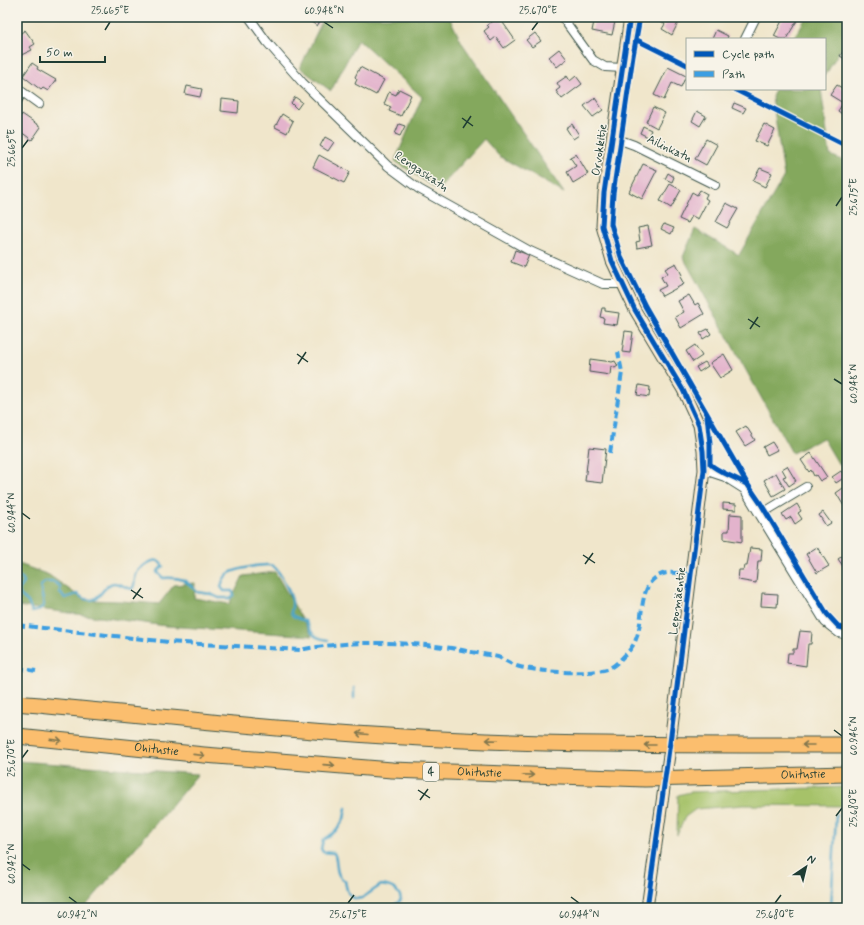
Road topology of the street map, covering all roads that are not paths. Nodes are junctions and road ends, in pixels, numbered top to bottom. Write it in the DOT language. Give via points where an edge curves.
graph roads {
  1 [pos="249,17"];
  2 [pos="562,17"];
  3 [pos="630,17"];
  4 [pos="756,17"];
  5 [pos="746,38"];
  6 [pos="622,68"];
  7 [pos="20,90"];
  8 [pos="17,101"];
  9 [pos="39,104"];
  10 [pos="612,137"];
  11 [pos="716,185"];
  12 [pos="623,284"];
  13 [pos="704,470"];
  14 [pos="806,487"];
  15 [pos="761,514"];
  16 [pos="847,635"];
  17 [pos="17,703"];
  18 [pos="671,735"];
  19 [pos="17,736"];
  20 [pos="847,745"];
  21 [pos="669,756"];
  22 [pos="667,769"];
  23 [pos="847,774"];
  24 [pos="664,788"];
  25 [pos="647,908"];
  1 -- 12 [label="street, Rengaskatu" via="302,82 388,166 419,189 530,251 603,284"];
  2 -- 6 [label="street" via="593,60 605,67"];
  3 -- 6 [label="street, Orvokkitie"];
  4 -- 5 [label="street"];
  6 -- 10 [label="street, Orvokkitie"];
  7 -- 8 [label="street"];
  7 -- 9 [label="street"];
  10 -- 11 [label="street, Ailinkatu" via="634,144"];
  10 -- 12 [label="street, Orvokkitie" via="602,226 612,260"];
  12 -- 13 [label="street, Orvokkitie" via="635,310 683,390 699,425"];
  13 -- 15 [label="street" via="725,477 744,489"];
  13 -- 18 [label="street, Lepomäentie"];
  14 -- 15 [label="street"];
  15 -- 16 [label="street" via="825,622 839,633"];
  20 -- 17 [label="highway, one-way" via="647,745 404,738"];
  19 -- 23 [label="highway, Ohitustie / 4, one-way" via="204,756 392,770 645,779"];
  21 -- 22 [label="street"];
  24 -- 25 [label="street"];
}
